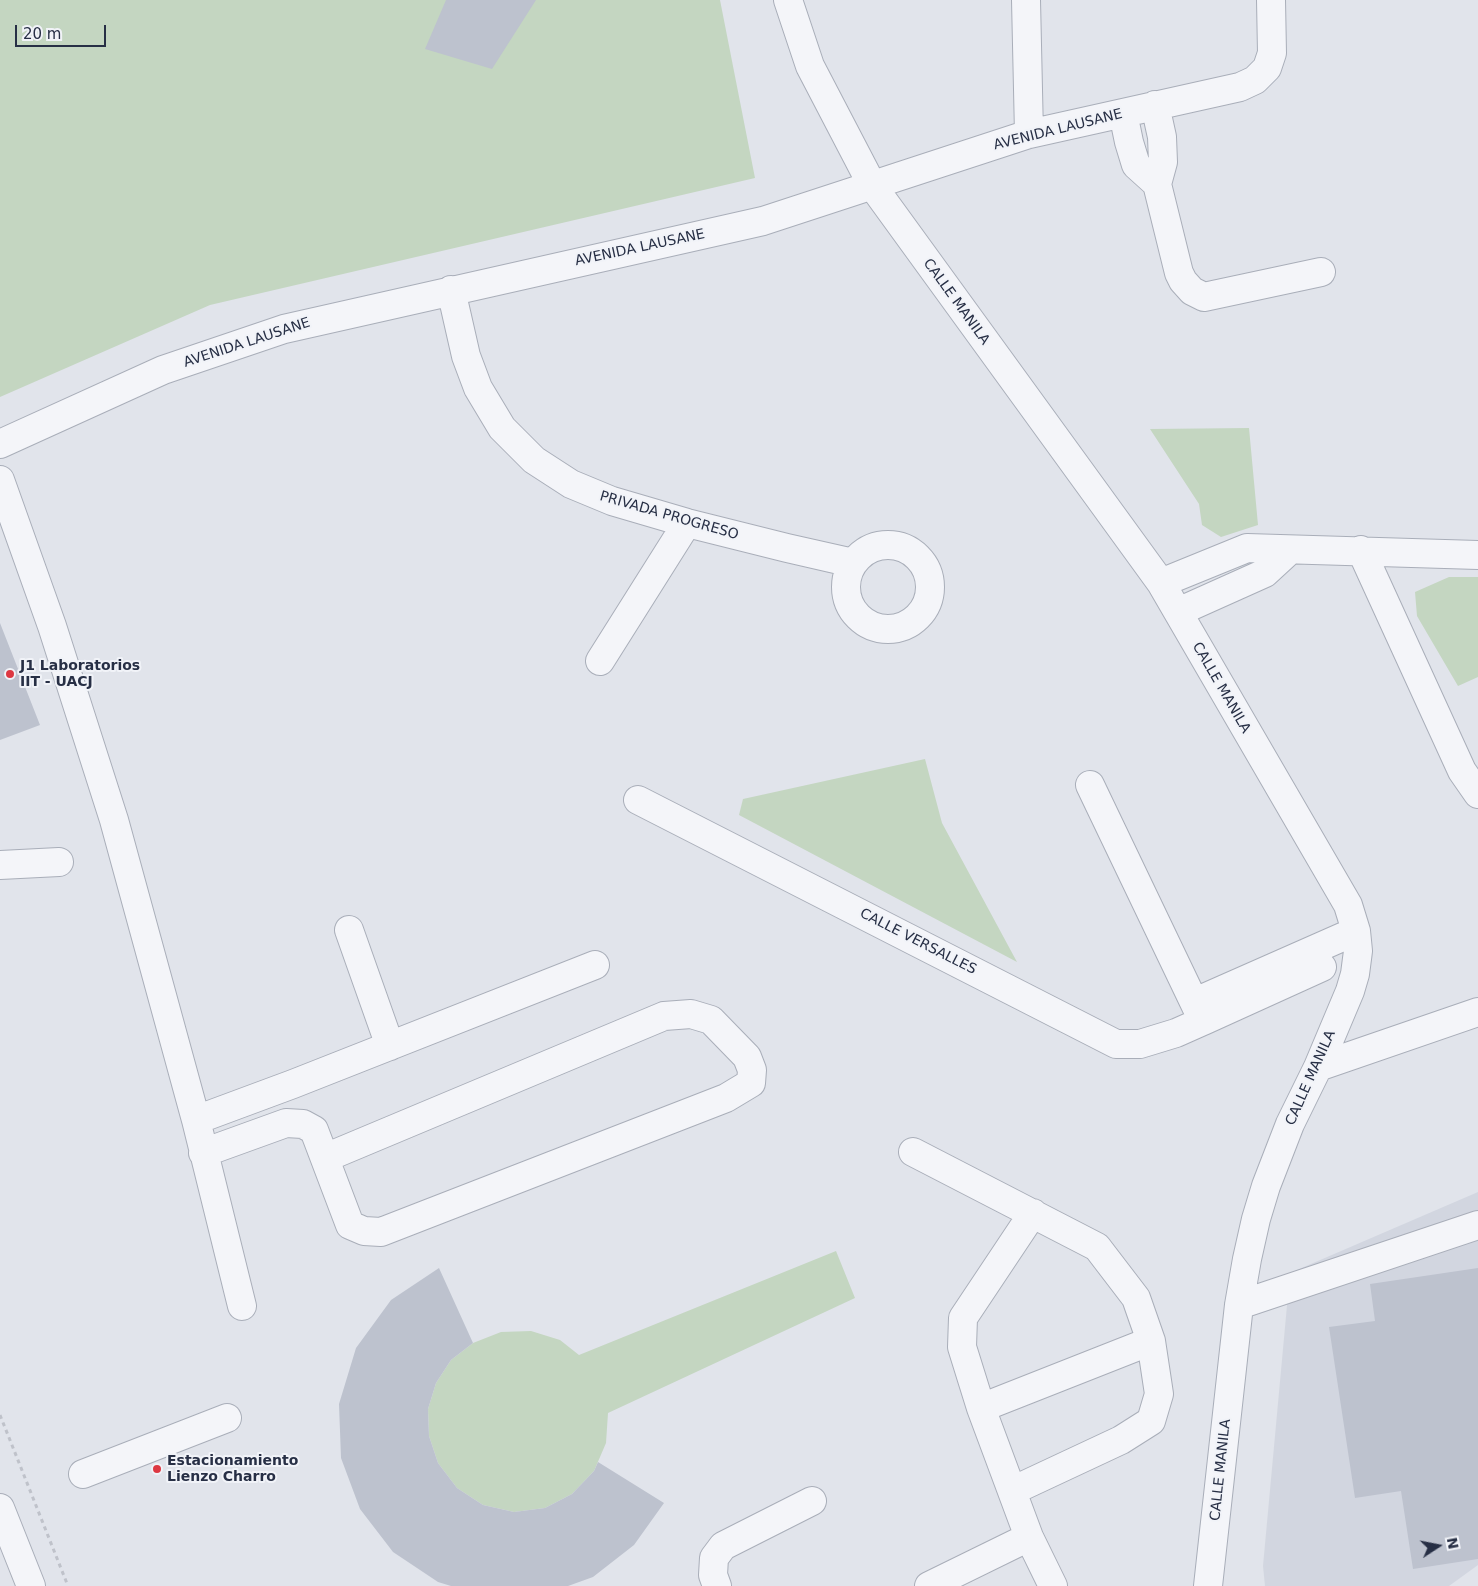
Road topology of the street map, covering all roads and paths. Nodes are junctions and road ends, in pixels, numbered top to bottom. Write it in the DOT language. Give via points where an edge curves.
graph roads {
  1 [pos="788,0"];
  2 [pos="1026,0"];
  3 [pos="1270,0"];
  4 [pos="1154,105"];
  5 [pos="1123,113"];
  6 [pos="1030,134"];
  7 [pos="1157,184"];
  8 [pos="872,185"];
  9 [pos="1321,272"];
  10 [pos="451,290"];
  11 [pos="0,444"];
  12 [pos="0,480"];
  13 [pos="687,523"];
  14 [pos="1290,550"];
  15 [pos="1361,550"];
  16 [pos="1478,555"];
  17 [pos="853,563"];
  18 [pos="1161,583"];
  19 [pos="1178,612"];
  20 [pos="600,662"];
  21 [pos="1090,785"];
  22 [pos="1478,794"];
  23 [pos="638,800"];
  24 [pos="59,862"];
  25 [pos="0,865"];
  26 [pos="349,930"];
  27 [pos="1357,941"];
  28 [pos="595,965"];
  29 [pos="1199,1012"];
  30 [pos="1478,1012"];
  31 [pos="390,1046"];
  32 [pos="1318,1067"];
  33 [pos="196,1120"];
  34 [pos="913,1152"];
  35 [pos="203,1154"];
  36 [pos="325,1158"];
  37 [pos="1033,1213"];
  38 [pos="1478,1225"];
  39 [pos="242,1306"];
  40 [pos="1239,1306"];
  41 [pos="1151,1341"];
  42 [pos="981,1408"];
  43 [pos="0,1415"];
  44 [pos="228,1418"];
  45 [pos="83,1474"];
  46 [pos="1012,1491"];
  47 [pos="812,1501"];
  48 [pos="0,1508"];
  49 [pos="1029,1537"];
  50 [pos="31,1586"];
  51 [pos="68,1586"];
  52 [pos="717,1586"];
  53 [pos="929,1586"];
  54 [pos="1053,1586"];
  55 [pos="1208,1586"];
  1 -- 8 [label="street, CALLE MANILA" via="810,66"];
  2 -- 6 [label="street"];
  3 -- 4 [label="street, AVENIDA LAUSANE" via="1272,53 1267,68 1255,80 1240,87"];
  4 -- 5 [label="street, AVENIDA LAUSANE"];
  4 -- 7 [label="street" via="1162,137 1163,162"];
  5 -- 6 [label="street, AVENIDA LAUSANE"];
  5 -- 7 [label="street" via="1136,165"];
  6 -- 8 [label="street, AVENIDA LAUSANE"];
  7 -- 9 [label="street" via="1179,272 1192,291 1204,297"];
  8 -- 10 [label="street, AVENIDA LAUSANE" via="763,221"];
  8 -- 18 [label="street, CALLE MANILA"];
  10 -- 11 [label="street, AVENIDA LAUSANE" via="284,329 223,348 163,370"];
  10 -- 13 [label="street, PRIVADA PROGRESO" via="466,356 478,388 502,428 534,460 571,484 612,502"];
  12 -- 33 [label="street" via="52,626 114,820"];
  13 -- 17 [label="street, PRIVADA PROGRESO"];
  13 -- 20 [label="street"];
  14 -- 15 [label="street"];
  14 -- 18 [label="street" via="1247,548"];
  14 -- 19 [label="street" via="1264,573"];
  15 -- 16 [label="street"];
  15 -- 22 [label="street" via="1462,771"];
  18 -- 19 [label="street, CALLE MANILA"];
  19 -- 27 [label="street, CALLE MANILA" via="1348,905"];
  21 -- 29 [label="street"];
  23 -- 29 [label="street, CALLE VERSALLES" via="1116,1044 1140,1044 1176,1033"];
  24 -- 25 [label="street"];
  26 -- 31 [label="street"];
  27 -- 29 [label="street, CALLE VERSALLES"];
  27 -- 32 [label="street, CALLE MANILA" via="1355,974 1350,991"];
  28 -- 31 [label="street"];
  30 -- 32 [label="street"];
  31 -- 33 [label="street"];
  32 -- 40 [label="street, CALLE MANILA" via="1290,1124 1266,1186 1247,1259"];
  33 -- 35 [label="street"];
  34 -- 37 [label="street"];
  35 -- 36 [label="street" via="286,1123 303,1124 314,1130"];
  35 -- 39 [label="street"];
  36 -- 36 [label="street" via="350,1225 364,1231 381,1232 726,1098 751,1083 752,1070 747,1057 711,1020 691,1014 664,1016"];
  37 -- 41 [label="street" via="1097,1247 1136,1298"];
  37 -- 42 [label="street" via="963,1318 962,1347"];
  38 -- 40 [label="street"];
  40 -- 55 [label="street, CALLE MANILA"];
  41 -- 42 [label="street"];
  41 -- 46 [label="street" via="1159,1394 1151,1421 1121,1440"];
  42 -- 46 [label="street"];
  43 -- 51 [label="path"];
  44 -- 45 [label="street"];
  46 -- 49 [label="street"];
  47 -- 52 [label="street" via="723,1546 714,1558 713,1576"];
  48 -- 50 [label="street"];
  49 -- 53 [label="street"];
  49 -- 54 [label="street"];
}
